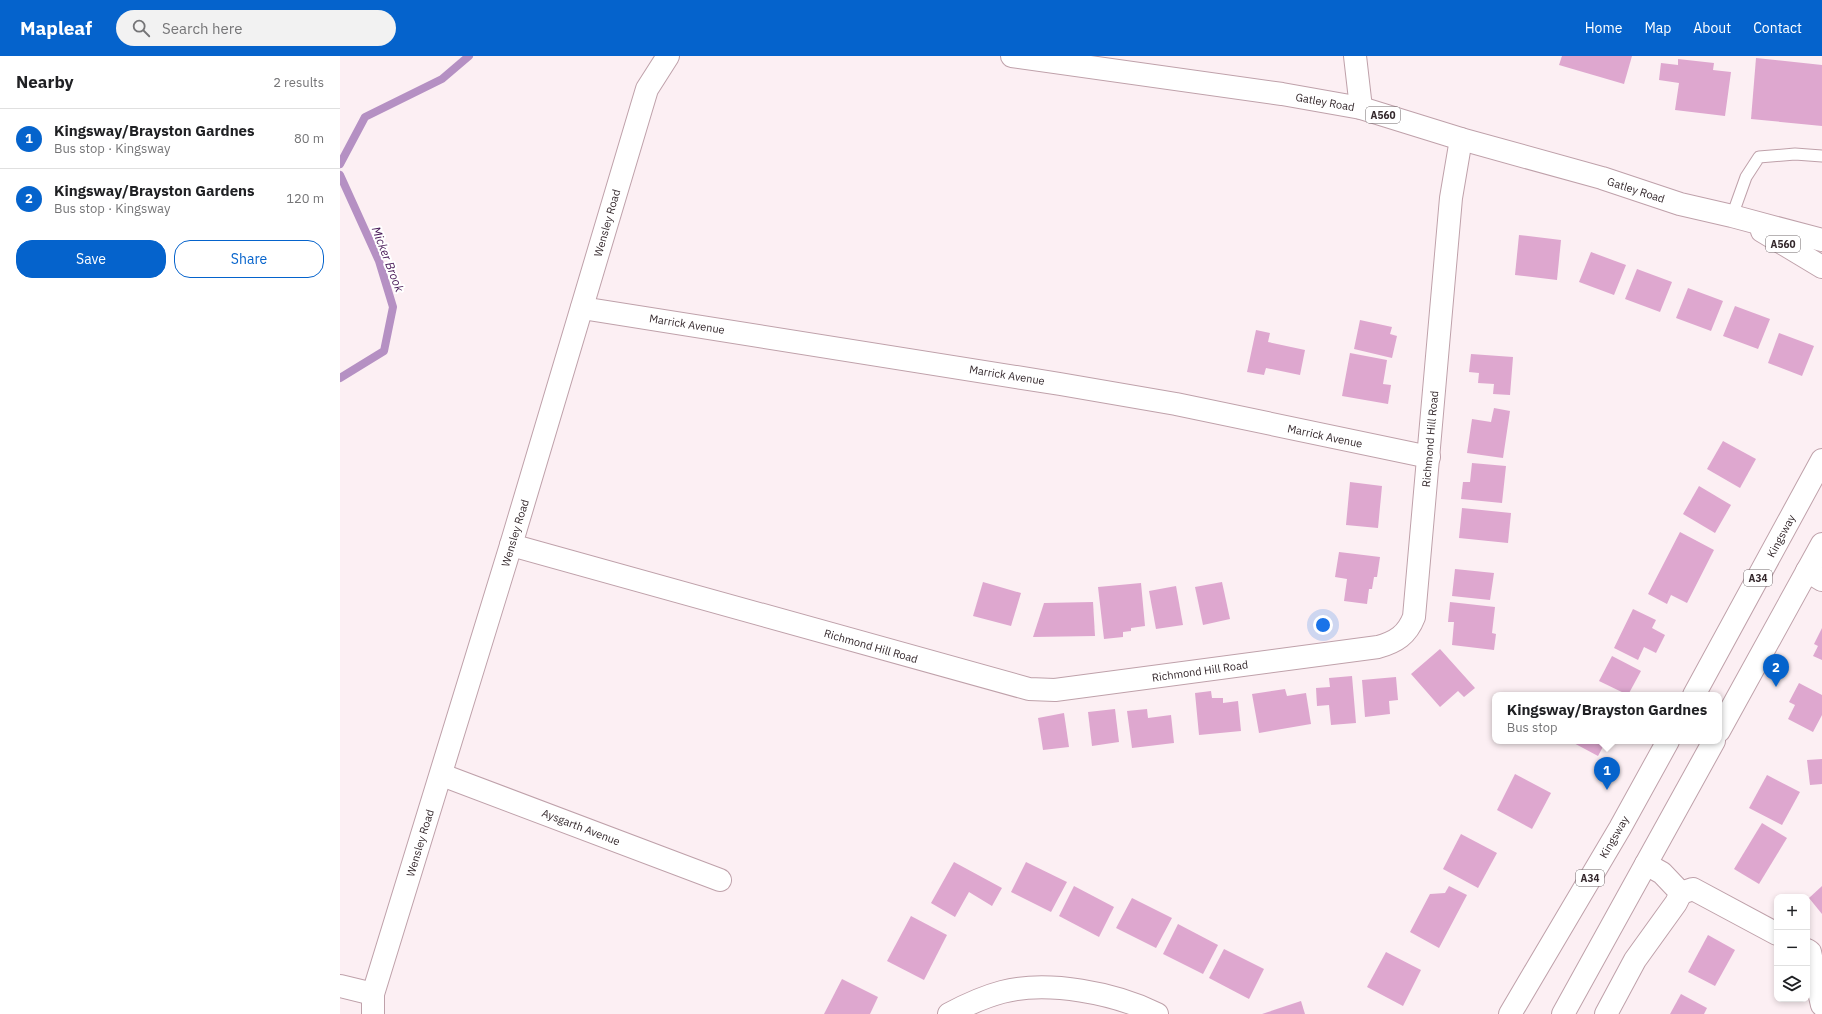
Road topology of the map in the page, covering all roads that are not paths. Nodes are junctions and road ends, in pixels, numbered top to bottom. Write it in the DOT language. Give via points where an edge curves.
graph roads {
  1 [pos="668,56"];
  2 [pos="1012,56"];
  3 [pos="1355,56"];
  4 [pos="1361,108"];
  5 [pos="1461,139"];
  6 [pos="1822,156"];
  7 [pos="1738,218"];
  8 [pos="1822,240"];
  9 [pos="1822,268"];
  10 [pos="582,308"];
  11 [pos="1429,457"];
  12 [pos="1822,460"];
  13 [pos="511,544"];
  14 [pos="1822,544"];
  15 [pos="1814,576"];
  16 [pos="1696,692"];
  17 [pos="1722,726"];
  18 [pos="1666,744"];
  19 [pos="1712,744"];
  20 [pos="442,775"];
  21 [pos="1646,864"];
  22 [pos="720,880"];
  23 [pos="1681,893"];
  24 [pos="1774,932"];
  25 [pos="1810,952"];
  26 [pos="340,986"];
  27 [pos="373,1004"];
  28 [pos="1822,1005"];
  29 [pos="949,1014"];
  30 [pos="1157,1014"];
  31 [pos="1510,1014"];
  32 [pos="1563,1014"];
  33 [pos="1606,1014"];
  1 -- 10 [label="main road, Wensley Road" via="647,89"];
  2 -- 4 [label="main road, Gatley Road / A560" via="1282,94"];
  3 -- 4 [label="main road"];
  4 -- 5 [label="main road, Gatley Road / A560"];
  5 -- 7 [label="main road, Gatley Road / A560" via="1602,178 1680,204"];
  5 -- 11 [label="main road, Richmond Hill Road" via="1451,198"];
  6 -- 7 [label="lane" via="1795,154 1759,157 1746,177"];
  7 -- 8 [label="main road, Gatley Road / A560"];
  7 -- 9 [label="main road, Gatley Road / A560"];
  10 -- 11 [label="main road, Marrick Avenue" via="1176,404"];
  10 -- 13 [label="main road, Wensley Road"];
  11 -- 13 [label="main road, Richmond Hill Road" via="1414,617 1399,639 1378,647 1055,690 1010,685"];
  12 -- 16 [label="main road, Kingsway / A34"];
  13 -- 20 [label="main road, Wensley Road"];
  14 -- 15 [label="main road"];
  15 -- 17 [label="main road"];
  18 -- 31 [label="main road, Kingsway / A34"];
  19 -- 21 [label="main road"];
  20 -- 22 [label="main road, Aysgarth Avenue"];
  20 -- 27 [label="main road, Wensley Road"];
  21 -- 23 [label="main road" via="1662,873"];
  21 -- 32 [label="main road"];
  23 -- 24 [label="main road" via="1693,888"];
  23 -- 33 [label="main road" via="1635,960"];
  25 -- 28 [label="main road"];
  26 -- 27 [label="main road"];
  29 -- 30 [label="main road" via="980,999 1004,992 1035,988 1083,991 1116,999"];
}
